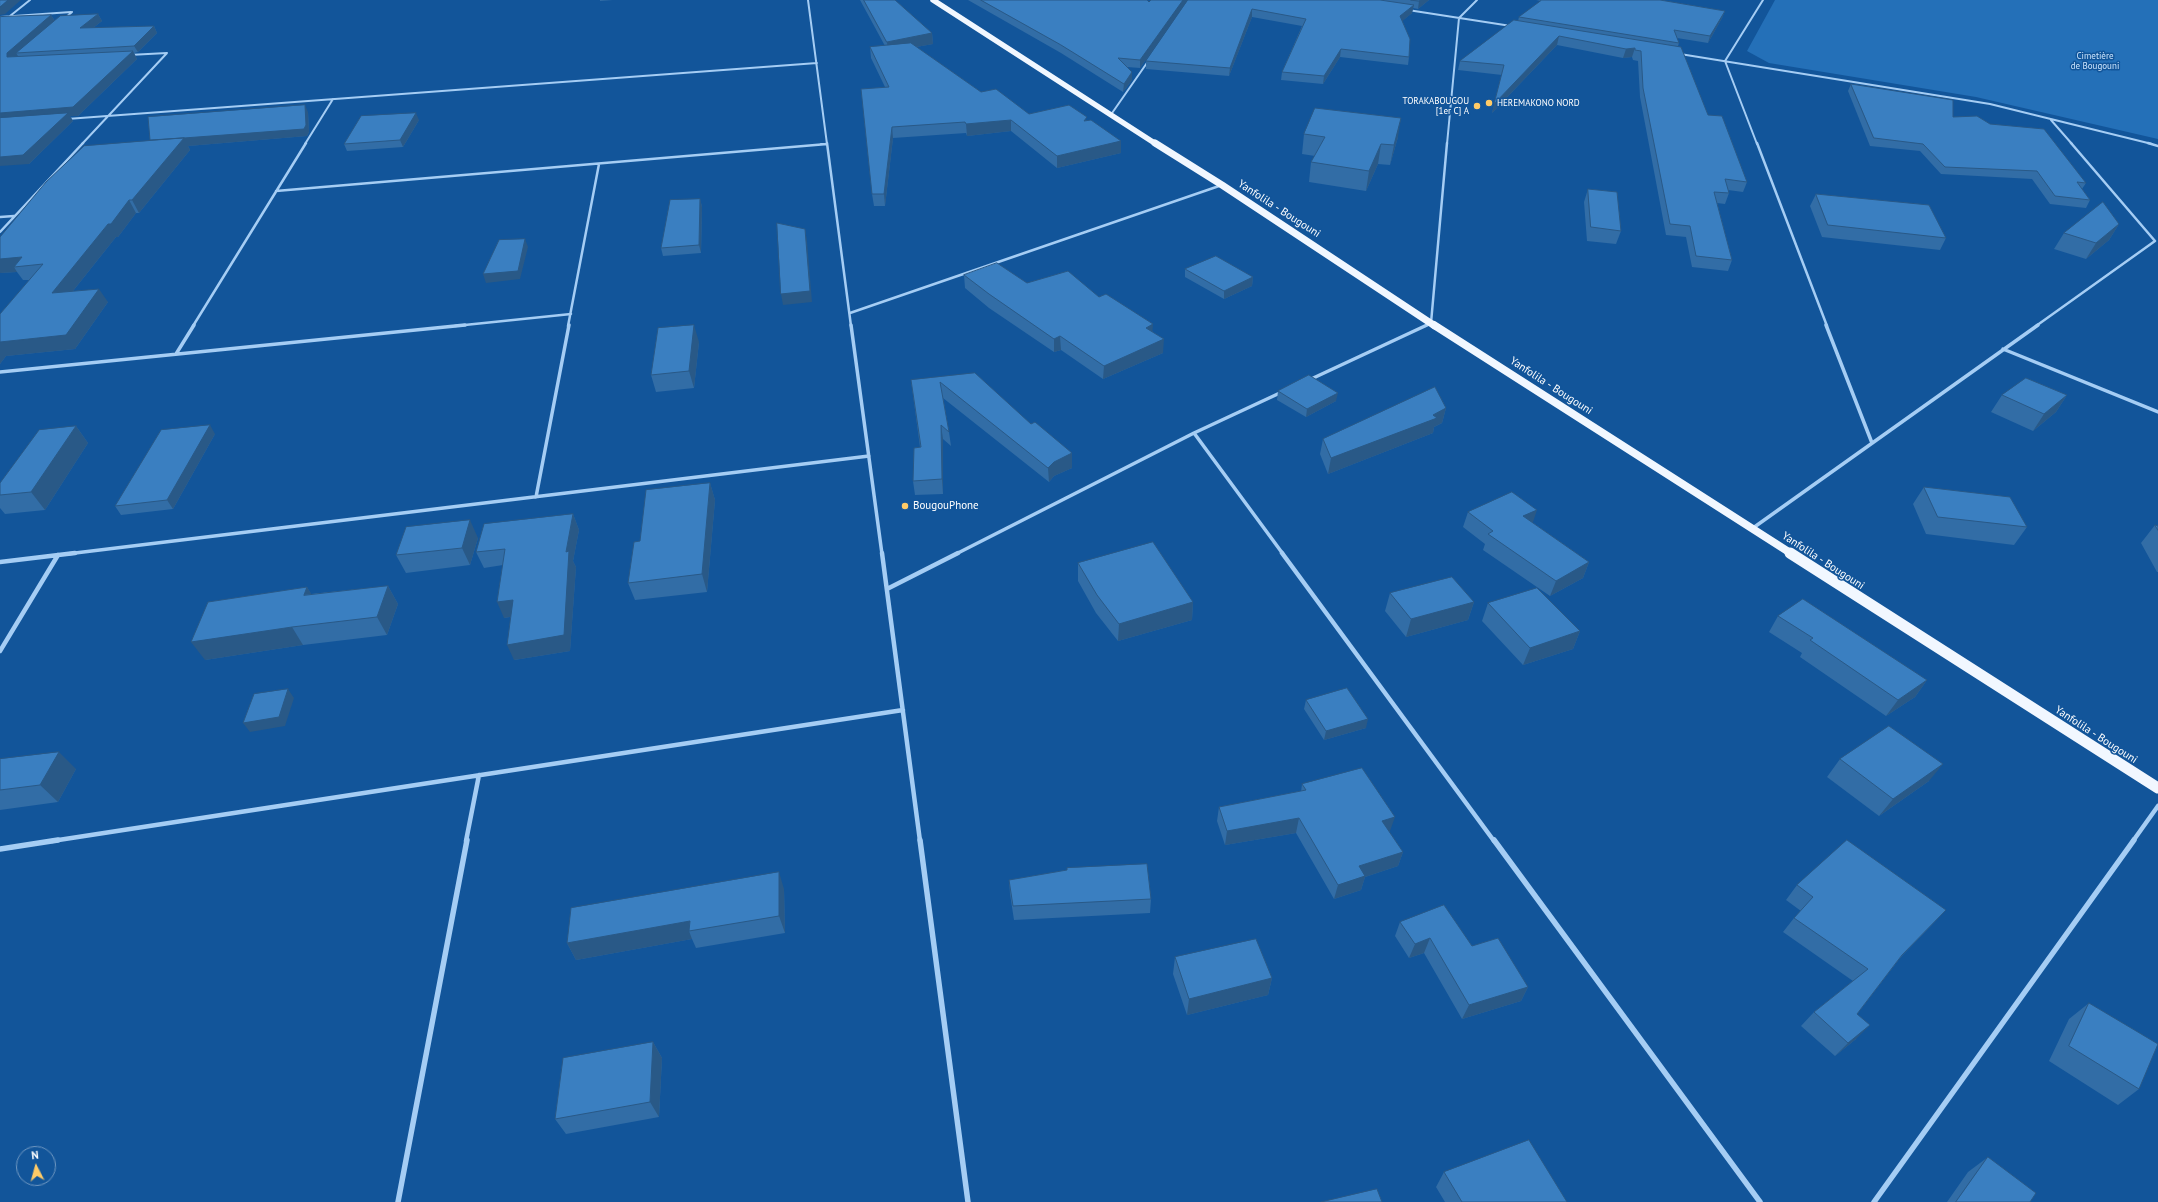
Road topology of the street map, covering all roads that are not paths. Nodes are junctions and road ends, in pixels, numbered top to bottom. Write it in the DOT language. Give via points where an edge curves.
graph roads {
  1 [pos="30,0"];
  2 [pos="808,0"];
  3 [pos="933,0"];
  4 [pos="1477,0"];
  5 [pos="1763,0"];
  6 [pos="1407,10"];
  7 [pos="10,16"];
  8 [pos="0,17"];
  9 [pos="1458,18"];
  10 [pos="60,22"];
  11 [pos="1514,27"];
  12 [pos="1678,54"];
  13 [pos="128,55"];
  14 [pos="1150,58"];
  15 [pos="1726,61"];
  16 [pos="817,63"];
  17 [pos="332,99"];
  18 [pos="108,116"];
  19 [pos="1110,116"];
  20 [pos="62,119"];
  21 [pos="2051,119"];
  22 [pos="827,144"];
  23 [pos="2158,146"];
  24 [pos="599,164"];
  25 [pos="1222,185"];
  26 [pos="276,191"];
  27 [pos="14,216"];
  28 [pos="0,217"];
  29 [pos="0,232"];
  30 [pos="571,314"];
  31 [pos="850,314"];
  32 [pos="1431,323"];
  33 [pos="2003,349"];
  34 [pos="176,354"];
  35 [pos="0,372"];
  36 [pos="1302,383"];
  37 [pos="1287,390"];
  38 [pos="2158,412"];
  39 [pos="1194,433"];
  40 [pos="1872,443"];
  41 [pos="869,456"];
  42 [pos="536,497"];
  43 [pos="1753,528"];
  44 [pos="58,555"];
  45 [pos="0,562"];
  46 [pos="887,589"];
  47 [pos="0,651"];
  48 [pos="903,710"];
  49 [pos="479,775"];
  50 [pos="2158,788"];
  51 [pos="2158,806"];
  52 [pos="0,849"];
  53 [pos="398,1202"];
  54 [pos="968,1202"];
  55 [pos="1760,1202"];
  56 [pos="1874,1202"];
  1 -- 7 [label="street"];
  2 -- 16 [label="street"];
  3 -- 19 [label="main road, Yanfolila - Bougouni"];
  4 -- 9 [label="street"];
  5 -- 15 [label="street"];
  6 -- 9 [label="street"];
  7 -- 8 [label="street"];
  7 -- 10 [label="street" via="72,12"];
  9 -- 11 [label="street"];
  9 -- 32 [label="street"];
  12 -- 15 [label="street"];
  13 -- 18 [label="street" via="167,52"];
  14 -- 19 [label="street"];
  15 -- 21 [label="street" via="1990,104"];
  15 -- 40 [label="street"];
  16 -- 17 [label="street"];
  16 -- 22 [label="street"];
  17 -- 18 [label="street"];
  17 -- 26 [label="street"];
  18 -- 20 [label="street"];
  18 -- 27 [label="street"];
  19 -- 25 [label="main road, Yanfolila - Bougouni"];
  21 -- 23 [label="street"];
  21 -- 33 [label="street" via="2155,240"];
  22 -- 24 [label="street"];
  22 -- 31 [label="street"];
  24 -- 26 [label="street"];
  24 -- 30 [label="street"];
  25 -- 31 [label="street"];
  25 -- 32 [label="main road, Yanfolila - Bougouni"];
  26 -- 34 [label="street"];
  27 -- 28 [label="street"];
  27 -- 29 [label="street"];
  30 -- 34 [label="street"];
  30 -- 42 [label="street"];
  31 -- 41 [label="street"];
  32 -- 36 [label="street"];
  32 -- 43 [label="main road, Yanfolila - Bougouni"];
  33 -- 38 [label="street"];
  33 -- 40 [label="street"];
  34 -- 35 [label="street"];
  37 -- 39 [label="street"];
  39 -- 46 [label="street"];
  39 -- 55 [label="street"];
  40 -- 43 [label="street"];
  41 -- 42 [label="street"];
  41 -- 46 [label="street"];
  42 -- 44 [label="street"];
  43 -- 50 [label="main road, Yanfolila - Bougouni"];
  44 -- 45 [label="street"];
  44 -- 47 [label="street"];
  46 -- 48 [label="street"];
  48 -- 49 [label="street"];
  48 -- 54 [label="street"];
  49 -- 52 [label="street"];
  49 -- 53 [label="street"];
  51 -- 56 [label="street"];
}
